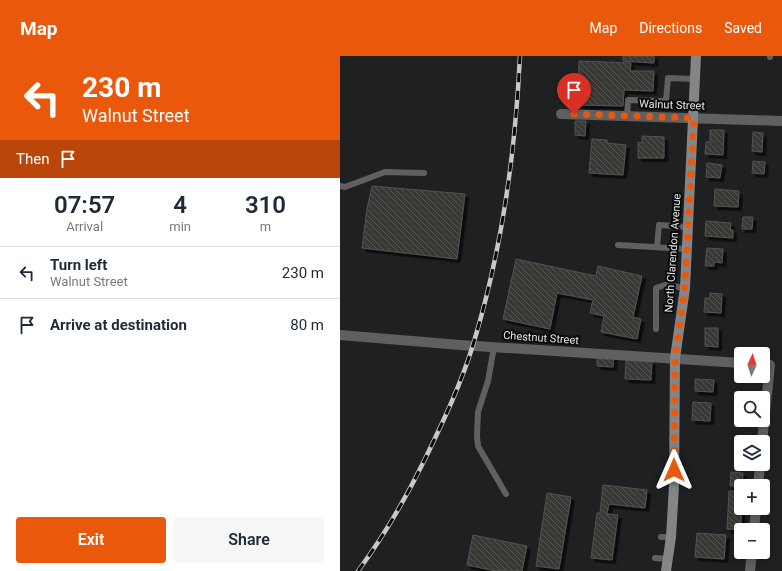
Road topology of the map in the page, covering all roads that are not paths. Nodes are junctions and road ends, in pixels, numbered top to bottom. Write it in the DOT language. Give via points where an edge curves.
graph roads {
  1 [pos="696,56"];
  2 [pos="696,78"];
  3 [pos="561,114"];
  4 [pos="628,116"];
  5 [pos="694,118"];
  6 [pos="782,121"];
  7 [pos="424,173"];
  8 [pos="340,186"];
  9 [pos="688,227"];
  10 [pos="618,245"];
  11 [pos="657,247"];
  12 [pos="687,249"];
  13 [pos="685,288"];
  14 [pos="656,329"];
  15 [pos="340,335"];
  16 [pos="494,347"];
  17 [pos="675,358"];
  18 [pos="734,362"];
  19 [pos="765,383"];
  20 [pos="762,435"];
  21 [pos="506,494"];
  22 [pos="656,558"];
  23 [pos="668,559"];
  24 [pos="751,559"];
  25 [pos="666,571"];
  26 [pos="750,571"];
  1 -- 2 [label="street, North Clarendon Avenue"];
  2 -- 4 [label="lane" via="668,78 666,101 628,100"];
  2 -- 5 [label="street, North Clarendon Avenue"];
  3 -- 4 [label="street, Walnut Street"];
  4 -- 5 [label="street, Walnut Street"];
  5 -- 6 [label="street, Walnut Street"];
  5 -- 9 [label="street, North Clarendon Avenue"];
  7 -- 8 [label="lane" via="385,172 345,187"];
  9 -- 11 [label="lane" via="659,225"];
  9 -- 12 [label="street, North Clarendon Avenue"];
  10 -- 11 [label="lane"];
  11 -- 12 [label="lane"];
  12 -- 13 [label="street, North Clarendon Avenue"];
  13 -- 14 [label="lane" via="665,285 656,288"];
  13 -- 17 [label="street, North Clarendon Avenue"];
  15 -- 16 [label="street, Chestnut Street"];
  16 -- 17 [label="street, Chestnut Street"];
  16 -- 21 [label="lane" via="488,381 478,412 477,436 478,446"];
  17 -- 18 [label="street, Chestnut Street"];
  17 -- 23 [label="street, North Clarendon Avenue" via="674,486 666,537"];
  19 -- 20 [label="street"];
  22 -- 23 [label="lane"];
  23 -- 25 [label="street, North Clarendon Avenue"];
  24 -- 26 [label="street"];
}
